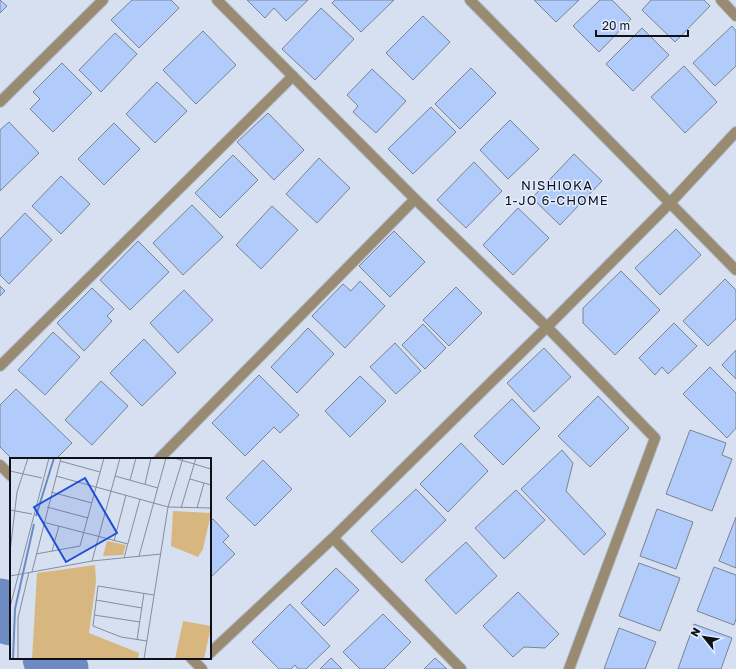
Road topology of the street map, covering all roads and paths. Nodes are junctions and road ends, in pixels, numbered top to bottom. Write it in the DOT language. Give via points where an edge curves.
graph roads {
  1 [pos="103,0"];
  2 [pos="217,0"];
  3 [pos="470,0"];
  4 [pos="721,0"];
  5 [pos="736,16"];
  6 [pos="293,76"];
  7 [pos="0,102"];
  8 [pos="736,132"];
  9 [pos="415,199"];
  10 [pos="670,203"];
  11 [pos="736,270"];
  12 [pos="547,326"];
  13 [pos="0,366"];
  14 [pos="160,458"];
  15 [pos="0,465"];
  16 [pos="10,475"];
  17 [pos="333,538"];
  18 [pos="211,652"];
  19 [pos="461,669"];
  20 [pos="569,669"];
  1 -- 7 [label="street"];
  2 -- 6 [label="street"];
  3 -- 10 [label="street"];
  4 -- 5 [label="street"];
  6 -- 9 [label="street"];
  6 -- 13 [label="street"];
  8 -- 10 [label="street"];
  9 -- 12 [label="street"];
  9 -- 14 [label="street"];
  10 -- 11 [label="street"];
  10 -- 12 [label="street"];
  12 -- 17 [label="street"];
  12 -- 20 [label="street" via="655,438"];
  15 -- 16 [label="street"];
  17 -- 18 [label="street"];
  17 -- 19 [label="street"];
}
